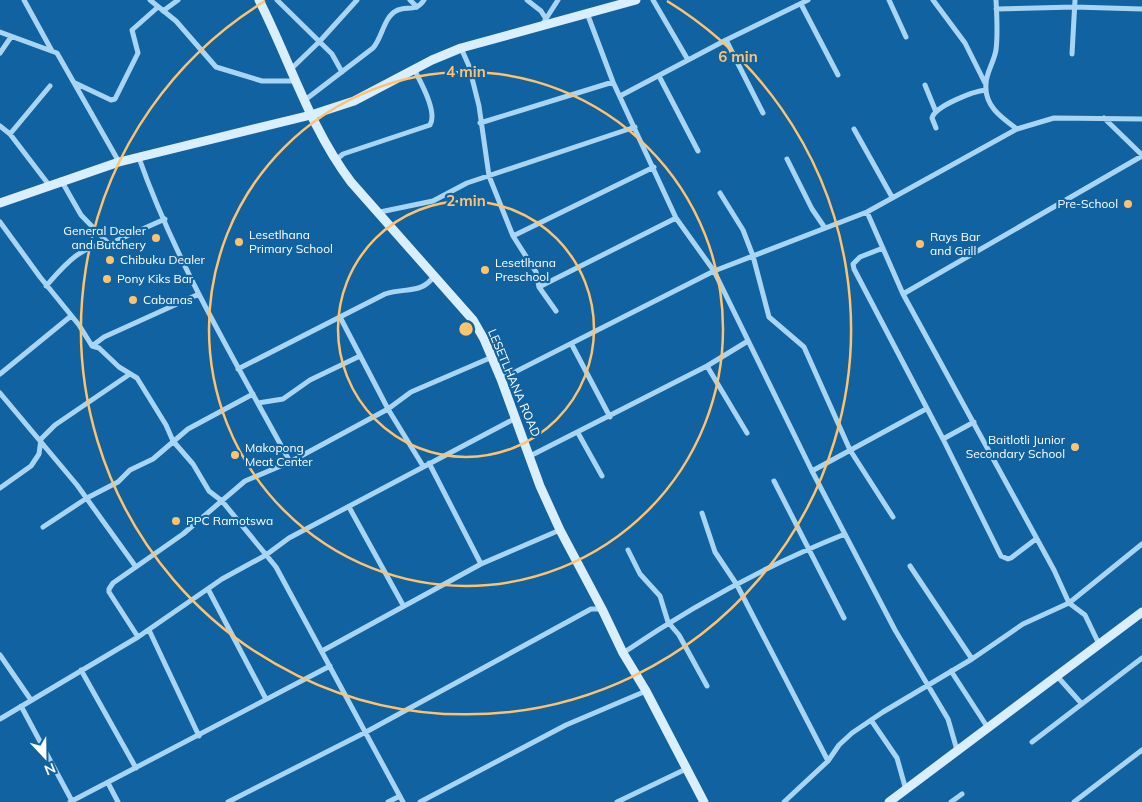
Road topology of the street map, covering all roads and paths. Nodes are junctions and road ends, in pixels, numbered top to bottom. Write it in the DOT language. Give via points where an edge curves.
graph roads {
  1 [pos="150,0"];
  2 [pos="178,0"];
  3 [pos="259,0"];
  4 [pos="277,0"];
  5 [pos="357,0"];
  6 [pos="410,0"];
  7 [pos="424,0"];
  8 [pos="527,0"];
  9 [pos="558,0"];
  10 [pos="635,0"];
  11 [pos="653,0"];
  12 [pos="808,0"];
  13 [pos="889,0"];
  14 [pos="933,0"];
  15 [pos="996,0"];
  16 [pos="1075,0"];
  17 [pos="27,1"];
  18 [pos="801,4"];
  19 [pos="417,7"];
  20 [pos="1074,7"];
  21 [pos="161,9"];
  22 [pos="996,9"];
  23 [pos="1142,9"];
  24 [pos="587,13"];
  25 [pos="544,22"];
  26 [pos="0,32"];
  27 [pos="11,37"];
  28 [pos="906,38"];
  29 [pos="726,40"];
  30 [pos="320,41"];
  31 [pos="461,48"];
  32 [pos="52,52"];
  33 [pos="0,54"];
  34 [pos="1072,54"];
  35 [pos="688,60"];
  36 [pos="291,69"];
  37 [pos="414,69"];
  38 [pos="342,72"];
  39 [pos="838,75"];
  40 [pos="659,76"];
  41 [pos="298,81"];
  42 [pos="74,82"];
  43 [pos="613,82"];
  44 [pos="986,83"];
  45 [pos="924,85"];
  46 [pos="50,86"];
  47 [pos="986,90"];
  48 [pos="620,96"];
  49 [pos="305,100"];
  50 [pos="936,112"];
  51 [pos="763,113"];
  52 [pos="311,115"];
  53 [pos="1103,118"];
  54 [pos="1142,119"];
  55 [pos="480,123"];
  56 [pos="0,126"];
  57 [pos="635,127"];
  58 [pos="936,128"];
  59 [pos="854,129"];
  60 [pos="1017,129"];
  61 [pos="10,134"];
  62 [pos="698,150"];
  63 [pos="1142,155"];
  64 [pos="139,158"];
  65 [pos="787,159"];
  66 [pos="335,161"];
  67 [pos="119,162"];
  68 [pos="654,167"];
  69 [pos="489,176"];
  70 [pos="61,180"];
  71 [pos="50,185"];
  72 [pos="720,193"];
  73 [pos="892,197"];
  74 [pos="0,203"];
  75 [pos="380,212"];
  76 [pos="866,212"];
  77 [pos="676,218"];
  78 [pos="165,219"];
  79 [pos="0,222"];
  80 [pos="825,228"];
  81 [pos="513,236"];
  82 [pos="109,244"];
  83 [pos="883,248"];
  84 [pos="754,256"];
  85 [pos="714,271"];
  86 [pos="434,275"];
  87 [pos="46,286"];
  88 [pos="539,287"];
  89 [pos="199,294"];
  90 [pos="903,294"];
  91 [pos="556,311"];
  92 [pos="71,316"];
  93 [pos="340,317"];
  94 [pos="748,341"];
  95 [pos="92,346"];
  96 [pos="572,346"];
  97 [pos="360,356"];
  98 [pos="490,358"];
  99 [pos="707,366"];
  100 [pos="238,369"];
  101 [pos="0,374"];
  102 [pos="130,374"];
  103 [pos="501,380"];
  104 [pos="0,393"];
  105 [pos="253,394"];
  106 [pos="258,403"];
  107 [pos="388,409"];
  108 [pos="926,409"];
  109 [pos="610,417"];
  110 [pos="516,418"];
  111 [pos="974,422"];
  112 [pos="578,433"];
  113 [pos="747,433"];
  114 [pos="41,439"];
  115 [pos="942,439"];
  116 [pos="173,441"];
  117 [pos="850,450"];
  118 [pos="530,456"];
  119 [pos="290,462"];
  120 [pos="426,465"];
  121 [pos="812,471"];
  122 [pos="602,476"];
  123 [pos="774,481"];
  124 [pos="0,488"];
  125 [pos="87,498"];
  126 [pos="222,501"];
  127 [pos="349,507"];
  128 [pos="702,513"];
  129 [pos="893,517"];
  130 [pos="44,526"];
  131 [pos="560,530"];
  132 [pos="845,534"];
  133 [pos="1036,539"];
  134 [pos="1142,544"];
  135 [pos="808,549"];
  136 [pos="628,550"];
  137 [pos="266,555"];
  138 [pos="481,564"];
  139 [pos="910,566"];
  140 [pos="136,567"];
  141 [pos="737,585"];
  142 [pos="208,589"];
  143 [pos="1069,602"];
  144 [pos="404,605"];
  145 [pos="602,608"];
  146 [pos="1142,612"];
  147 [pos="844,618"];
  148 [pos="668,622"];
  149 [pos="149,630"];
  150 [pos="138,637"];
  151 [pos="1099,645"];
  152 [pos="322,651"];
  153 [pos="623,653"];
  154 [pos="0,655"];
  155 [pos="1142,658"];
  156 [pos="972,660"];
  157 [pos="330,666"];
  158 [pos="81,670"];
  159 [pos="951,671"];
  160 [pos="1057,676"];
  161 [pos="707,686"];
  162 [pos="930,686"];
  163 [pos="646,691"];
  164 [pos="266,699"];
  165 [pos="31,700"];
  166 [pos="1081,703"];
  167 [pos="21,706"];
  168 [pos="0,718"];
  169 [pos="871,720"];
  170 [pos="988,728"];
  171 [pos="366,732"];
  172 [pos="199,736"];
  173 [pos="1032,742"];
  174 [pos="956,750"];
  175 [pos="1142,750"];
  176 [pos="828,761"];
  177 [pos="136,768"];
  178 [pos="686,770"];
  179 [pos="108,783"];
  180 [pos="906,790"];
  181 [pos="962,794"];
  182 [pos="400,796"];
  183 [pos="71,802"];
  184 [pos="118,802"];
  185 [pos="228,802"];
  186 [pos="388,802"];
  187 [pos="403,802"];
  188 [pos="420,802"];
  189 [pos="617,802"];
  190 [pos="704,802"];
  191 [pos="784,802"];
  192 [pos="889,802"];
  193 [pos="951,802"];
  194 [pos="1074,802"];
  1 -- 21 [label="street"];
  2 -- 21 [label="street"];
  3 -- 36 [label="street, LESETLHANA ROAD"];
  4 -- 30 [label="street"];
  5 -- 30 [label="street"];
  6 -- 19 [label="street"];
  7 -- 19 [label="street"];
  8 -- 25 [label="street" via="541,11"];
  9 -- 25 [label="street"];
  10 -- 24 [label="street"];
  11 -- 35 [label="street"];
  12 -- 18 [label="street"];
  13 -- 28 [label="street"];
  14 -- 44 [label="street" via="965,43"];
  15 -- 22 [label="street"];
  16 -- 20 [label="street"];
  17 -- 32 [label="street"];
  18 -- 29 [label="street"];
  18 -- 39 [label="street"];
  19 -- 38 [label="street" via="395,11 373,48"];
  20 -- 22 [label="street"];
  20 -- 23 [label="street"];
  20 -- 34 [label="street"];
  21 -- 41 [label="street" via="176,21 216,67 262,81"];
  21 -- 42 [label="street" via="132,30 137,56 115,99"];
  22 -- 44 [label="street" via="996,48"];
  24 -- 25 [label="street"];
  24 -- 43 [label="street"];
  25 -- 31 [label="street"];
  26 -- 27 [label="street"];
  27 -- 32 [label="street"];
  27 -- 33 [label="street"];
  29 -- 35 [label="street"];
  29 -- 51 [label="street"];
  30 -- 36 [label="street"];
  30 -- 38 [label="street"];
  31 -- 37 [label="street"];
  31 -- 55 [label="street" via="475,90"];
  32 -- 42 [label="street" via="57,53"];
  35 -- 40 [label="street"];
  36 -- 41 [label="street, LESETLHANA ROAD"];
  37 -- 52 [label="street" via="354,101"];
  37 -- 66 [label="street" via="424,86 433,119 430,125 343,154"];
  38 -- 49 [label="street"];
  40 -- 48 [label="street"];
  40 -- 62 [label="street"];
  41 -- 49 [label="street, LESETLHANA ROAD"];
  42 -- 67 [label="street"];
  43 -- 48 [label="street"];
  43 -- 55 [label="street"];
  44 -- 47 [label="street"];
  45 -- 50 [label="street"];
  46 -- 61 [label="street"];
  47 -- 50 [label="street" via="973,92"];
  47 -- 60 [label="street" via="997,115"];
  48 -- 57 [label="street"];
  49 -- 52 [label="street, LESETLHANA ROAD"];
  50 -- 58 [label="street" via="932,118"];
  52 -- 64 [label="street"];
  52 -- 66 [label="street, LESETLHANA ROAD"];
  53 -- 54 [label="street"];
  53 -- 60 [label="street" via="1054,118"];
  53 -- 63 [label="street"];
  55 -- 69 [label="street"];
  56 -- 61 [label="street"];
  57 -- 68 [label="street"];
  57 -- 69 [label="street"];
  59 -- 73 [label="street"];
  60 -- 73 [label="street"];
  61 -- 71 [label="street"];
  63 -- 90 [label="street"];
  64 -- 67 [label="street"];
  64 -- 78 [label="street"];
  65 -- 80 [label="street"];
  66 -- 75 [label="street, LESETLHANA ROAD"];
  67 -- 70 [label="street"];
  68 -- 77 [label="street"];
  68 -- 81 [label="street"];
  69 -- 75 [label="street" via="461,185 433,201"];
  69 -- 81 [label="street"];
  70 -- 71 [label="street"];
  70 -- 82 [label="street" via="81,215"];
  71 -- 74 [label="street"];
  72 -- 84 [label="street" via="741,226"];
  73 -- 76 [label="street"];
  75 -- 86 [label="street, LESETLHANA ROAD"];
  76 -- 80 [label="street"];
  76 -- 83 [label="street"];
  77 -- 85 [label="street"];
  77 -- 88 [label="street"];
  78 -- 82 [label="street"];
  78 -- 89 [label="street"];
  79 -- 87 [label="street"];
  80 -- 84 [label="street"];
  81 -- 88 [label="street" via="536,272"];
  82 -- 87 [label="street" via="98,244 74,257"];
  83 -- 90 [label="street"];
  83 -- 108 [label="street" via="856,259 854,269"];
  84 -- 85 [label="street"];
  84 -- 117 [label="street" via="770,317 804,347"];
  85 -- 94 [label="street"];
  85 -- 96 [label="street"];
  86 -- 93 [label="street" via="428,286 395,290"];
  86 -- 98 [label="street, LESETLHANA ROAD" via="473,320"];
  87 -- 92 [label="street"];
  88 -- 91 [label="street"];
  89 -- 95 [label="street" via="104,337"];
  89 -- 100 [label="street"];
  90 -- 111 [label="street"];
  92 -- 95 [label="street"];
  92 -- 101 [label="street"];
  93 -- 97 [label="street"];
  93 -- 100 [label="street"];
  94 -- 99 [label="street"];
  94 -- 121 [label="street"];
  95 -- 102 [label="street" via="99,348"];
  96 -- 103 [label="street"];
  96 -- 109 [label="street"];
  97 -- 106 [label="street" via="310,380 283,399"];
  97 -- 107 [label="street"];
  98 -- 103 [label="street, LESETLHANA ROAD"];
  98 -- 107 [label="street" via="411,392"];
  99 -- 109 [label="street"];
  99 -- 113 [label="street"];
  100 -- 105 [label="street"];
  102 -- 114 [label="street" via="79,408"];
  102 -- 116 [label="street" via="140,383"];
  103 -- 110 [label="street, LESETLHANA ROAD"];
  104 -- 114 [label="street"];
  105 -- 106 [label="street"];
  105 -- 116 [label="street" via="210,416"];
  106 -- 119 [label="street"];
  107 -- 119 [label="street"];
  107 -- 120 [label="street"];
  108 -- 115 [label="street"];
  108 -- 117 [label="street"];
  109 -- 112 [label="street"];
  110 -- 118 [label="street, LESETLHANA ROAD"];
  110 -- 120 [label="street"];
  111 -- 115 [label="street"];
  111 -- 133 [label="street"];
  112 -- 118 [label="street"];
  112 -- 122 [label="street"];
  114 -- 124 [label="street" via="35,460"];
  114 -- 125 [label="street"];
  115 -- 133 [label="street" via="1001,556 1011,558"];
  116 -- 125 [label="street" via="153,459 130,470 117,483"];
  116 -- 126 [label="street" via="193,464 209,491"];
  117 -- 121 [label="street"];
  117 -- 129 [label="street"];
  118 -- 131 [label="street, LESETLHANA ROAD"];
  119 -- 126 [label="street" via="245,481"];
  120 -- 127 [label="street"];
  120 -- 138 [label="street"];
  121 -- 132 [label="street"];
  123 -- 135 [label="street"];
  125 -- 130 [label="street"];
  125 -- 140 [label="street"];
  126 -- 137 [label="street"];
  126 -- 140 [label="street"];
  127 -- 137 [label="street" via="289,538"];
  127 -- 144 [label="street"];
  128 -- 141 [label="street" via="715,552"];
  131 -- 138 [label="street"];
  131 -- 145 [label="street, LESETLHANA ROAD"];
  132 -- 135 [label="street"];
  132 -- 162 [label="street" via="895,630"];
  133 -- 143 [label="street"];
  134 -- 143 [label="street"];
  135 -- 141 [label="street"];
  135 -- 147 [label="street"];
  136 -- 148 [label="street" via="640,574 660,596"];
  137 -- 142 [label="street" via="242,566"];
  137 -- 152 [label="street" via="280,574"];
  138 -- 144 [label="street"];
  139 -- 156 [label="street"];
  140 -- 150 [label="street" via="109,589"];
  141 -- 148 [label="street"];
  141 -- 176 [label="street"];
  142 -- 149 [label="street"];
  142 -- 164 [label="street"];
  143 -- 151 [label="street" via="1085,615"];
  143 -- 156 [label="street" via="1023,624"];
  144 -- 152 [label="street"];
  145 -- 153 [label="street, LESETLHANA ROAD"];
  145 -- 171 [label="street" via="591,609"];
  146 -- 151 [label="street"];
  148 -- 153 [label="street"];
  148 -- 161 [label="street" via="679,635"];
  149 -- 150 [label="street"];
  149 -- 172 [label="street"];
  150 -- 158 [label="street"];
  151 -- 160 [label="street"];
  152 -- 157 [label="street"];
  153 -- 163 [label="street, LESETLHANA ROAD"];
  154 -- 165 [label="street"];
  155 -- 166 [label="street"];
  156 -- 159 [label="street"];
  157 -- 164 [label="street"];
  157 -- 171 [label="street"];
  158 -- 165 [label="street"];
  158 -- 177 [label="street"];
  159 -- 162 [label="street"];
  159 -- 170 [label="street"];
  160 -- 166 [label="street"];
  160 -- 170 [label="street"];
  162 -- 169 [label="street"];
  162 -- 174 [label="street" via="948,718"];
  163 -- 178 [label="street, LESETLHANA ROAD"];
  163 -- 188 [label="street" via="566,725"];
  164 -- 172 [label="street"];
  165 -- 167 [label="street"];
  166 -- 173 [label="street"];
  167 -- 168 [label="street"];
  167 -- 183 [label="street"];
  169 -- 176 [label="street" via="839,745"];
  169 -- 180 [label="street" via="897,758"];
  170 -- 174 [label="street"];
  171 -- 182 [label="street"];
  171 -- 185 [label="street"];
  172 -- 177 [label="street"];
  174 -- 180 [label="street"];
  175 -- 194 [label="street"];
  176 -- 191 [label="street"];
  177 -- 179 [label="street"];
  178 -- 189 [label="street"];
  178 -- 190 [label="street, LESETLHANA ROAD"];
  179 -- 183 [label="street"];
  179 -- 184 [label="street"];
  180 -- 192 [label="street"];
  181 -- 193 [label="street"];
  182 -- 186 [label="street"];
  182 -- 187 [label="street"];
}
